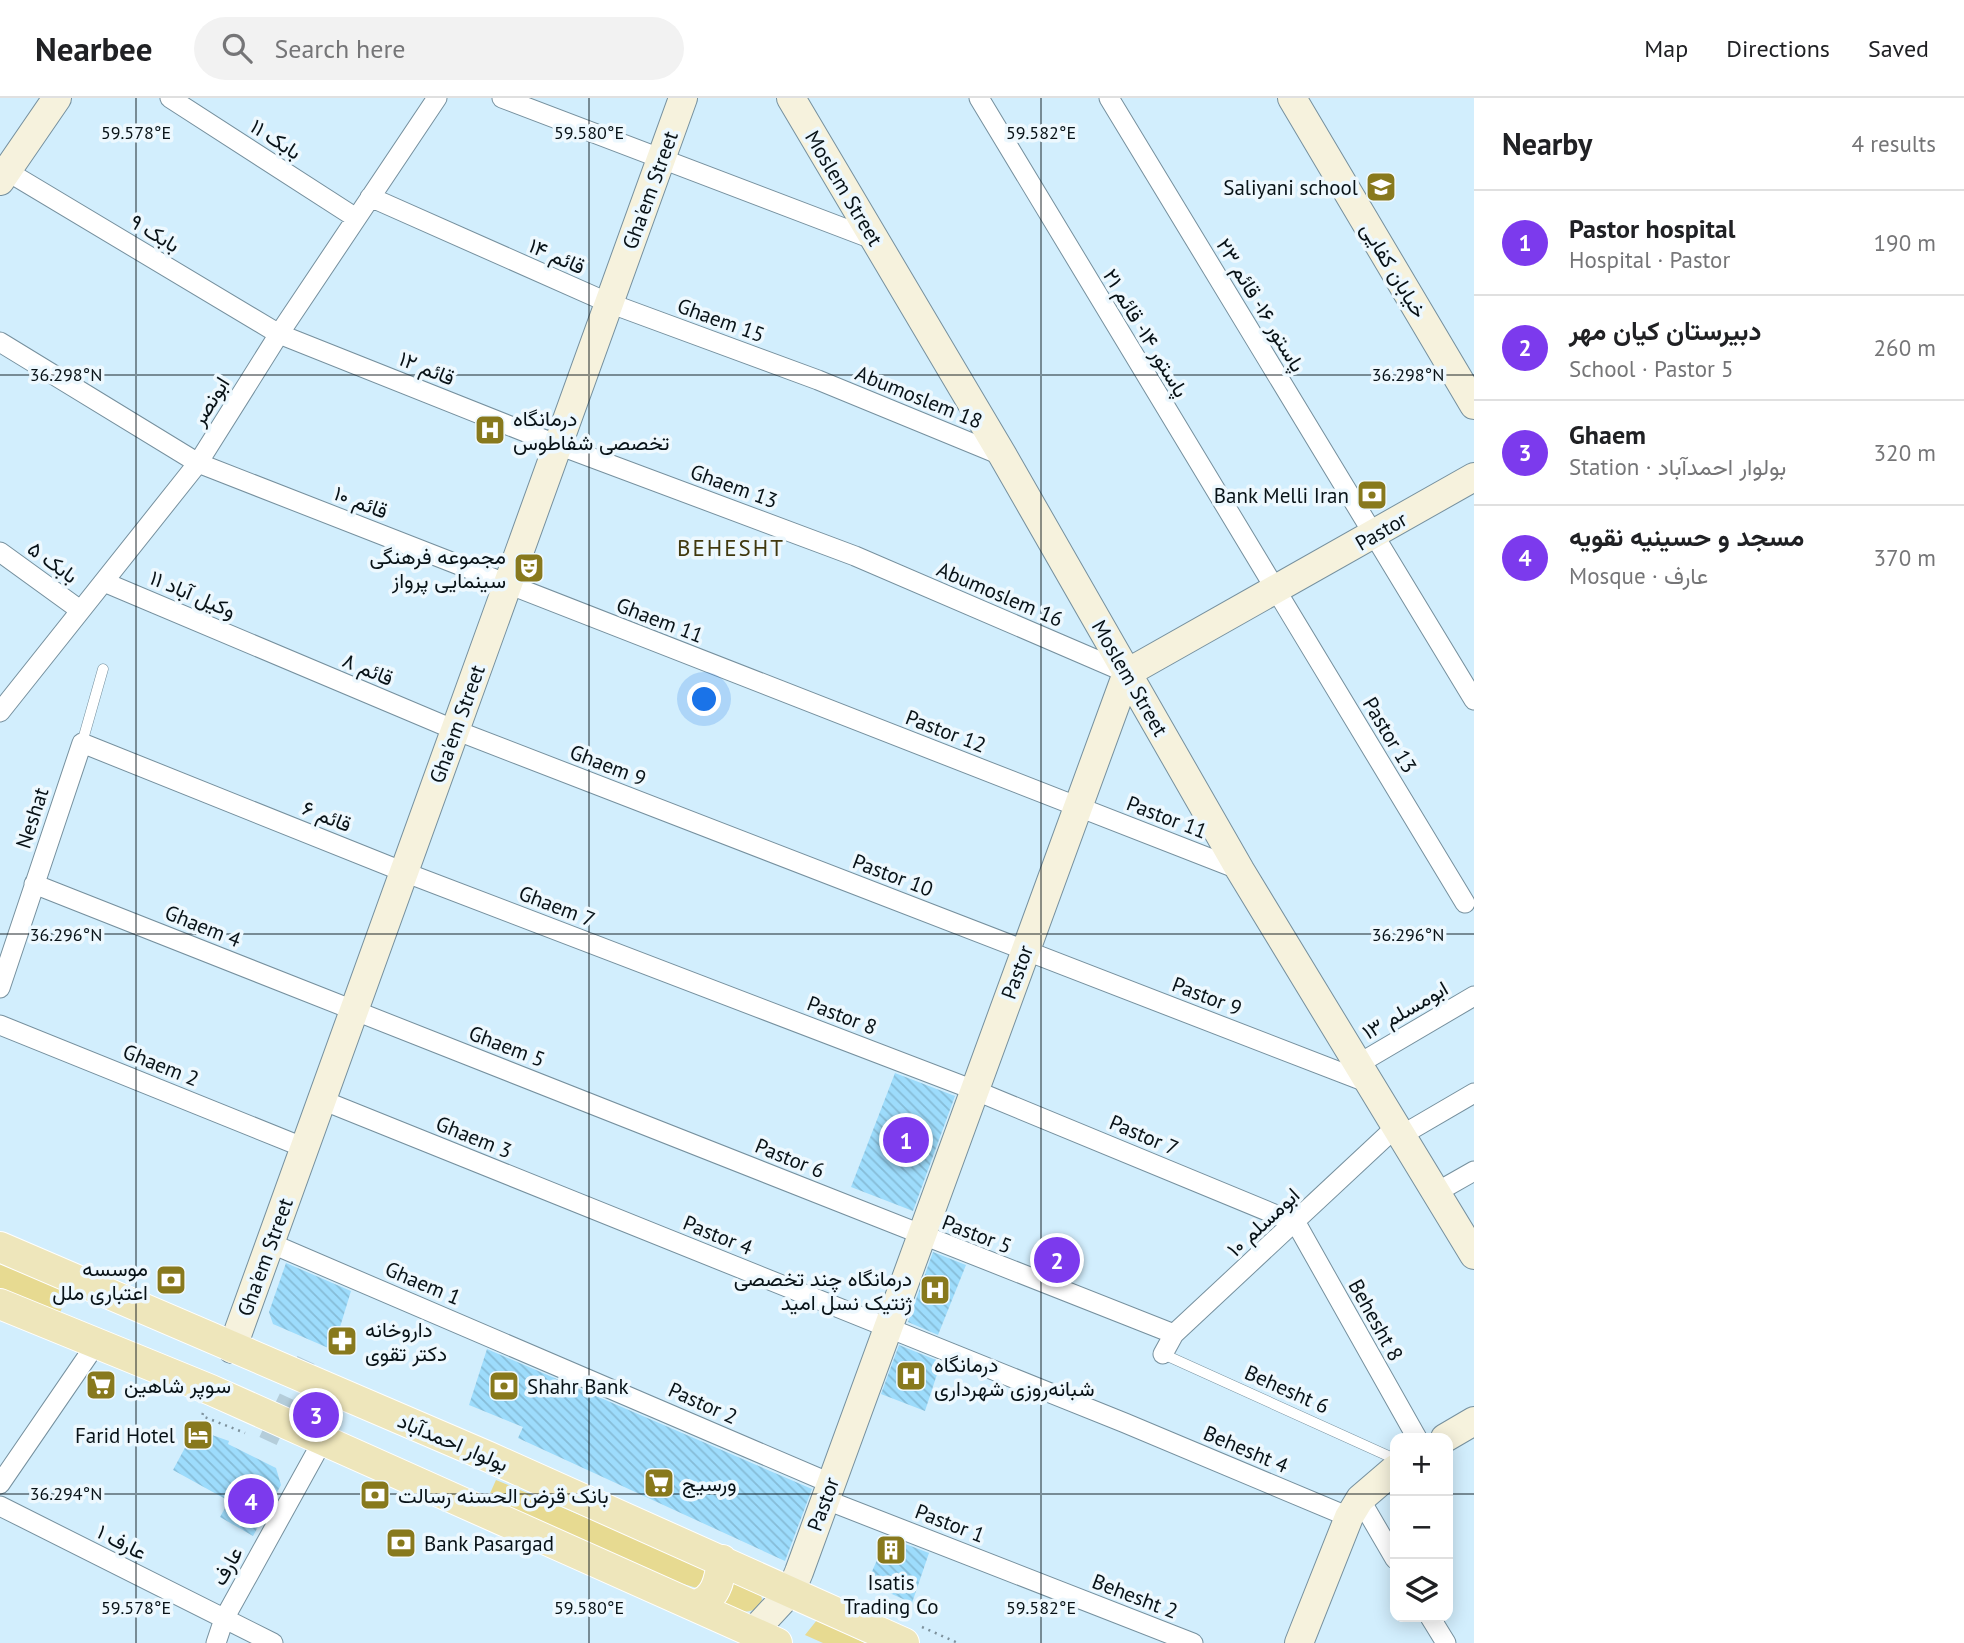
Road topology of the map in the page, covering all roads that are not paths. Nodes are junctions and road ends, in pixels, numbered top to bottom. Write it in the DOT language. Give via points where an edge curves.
graph roads {
  1 [pos="57,98"];
  2 [pos="170,98"];
  3 [pos="437,98"];
  4 [pos="502,98"];
  5 [pos="683,98"];
  6 [pos="791,98"];
  7 [pos="979,98"];
  8 [pos="1109,98"];
  9 [pos="1292,98"];
  10 [pos="660,161"];
  11 [pos="2,174"];
  12 [pos="370,197"];
  13 [pos="356,218"];
  14 [pos="875,240"];
  15 [pos="609,303"];
  16 [pos="279,334"];
  17 [pos="0,342"];
  18 [pos="818,380"];
  19 [pos="1474,405"];
  20 [pos="558,445"];
  21 [pos="1003,456"];
  22 [pos="198,463"];
  23 [pos="1474,477"];
  24 [pos="1374,535"];
  25 [pos="0,552"];
  26 [pos="855,556"];
  27 [pos="104,582"];
  28 [pos="508,584"];
  29 [pos="1275,591"];
  30 [pos="80,610"];
  31 [pos="263,649"];
  32 [pos="103,669"];
  33 [pos="1127,673"];
  34 [pos="797,697"];
  35 [pos="1474,700"];
  36 [pos="2,706"];
  37 [pos="455,730"];
  38 [pos="82,743"];
  39 [pos="1078,806"];
  40 [pos="745,842"];
  41 [pos="1240,870"];
  42 [pos="404,872"];
  43 [pos="34,884"];
  44 [pos="1465,903"];
  45 [pos="1025,950"];
  46 [pos="693,982"];
  47 [pos="0,988"];
  48 [pos="1474,996"];
  49 [pos="354,1011"];
  50 [pos="0,1025"];
  51 [pos="1366,1074"];
  52 [pos="974,1090"];
  53 [pos="1474,1093"];
  54 [pos="322,1100"];
  55 [pos="643,1123"];
  56 [pos="1400,1130"];
  57 [pos="304,1148"];
  58 [pos="1474,1171"];
  59 [pos="1437,1192"];
  60 [pos="609,1216"];
  61 [pos="1296,1223"];
  62 [pos="920,1236"];
  63 [pos="270,1243"];
  64 [pos="1471,1243"];
  65 [pos="0,1247"];
  66 [pos="0,1304"];
  67 [pos="887,1327"];
  68 [pos="1174,1334"];
  69 [pos="96,1345"];
  70 [pos="232,1349"];
  71 [pos="1163,1354"];
  72 [pos="558,1364"];
  73 [pos="1474,1421"];
  74 [pos="1125,1423"];
  75 [pos="1414,1433"];
  76 [pos="1453,1433"];
  77 [pos="323,1440"];
  78 [pos="1390,1457"];
  79 [pos="1390,1474"];
  80 [pos="0,1484"];
  81 [pos="827,1491"];
  82 [pos="0,1506"];
  83 [pos="1354,1508"];
  84 [pos="1390,1553"];
  85 [pos="722,1560"];
  86 [pos="1060,1590"];
  87 [pos="790,1591"];
  88 [pos="694,1605"];
  89 [pos="223,1619"];
  90 [pos="1433,1622"];
  91 [pos="765,1638"];
  92 [pos="890,1640"];
  93 [pos="216,1643"];
  94 [pos="273,1643"];
  95 [pos="1194,1643"];
  96 [pos="1299,1643"];
  97 [pos="1446,1643"];
  1 -- 11 [label="street"];
  2 -- 13 [label="street, بابک ۱۱"];
  3 -- 12 [label="street, ابونصر"];
  4 -- 10 [label="street"];
  5 -- 10 [label="street, Gha'em Street"];
  6 -- 14 [label="street, Moslem Street"];
  7 -- 29 [label="street, پاستور ۱۴- قائم ۲۱"];
  8 -- 24 [label="street, پاستور ۱۶- قائم ۲۳"];
  9 -- 19 [label="street, خیابان کفایی"];
  10 -- 14 [label="street"];
  10 -- 15 [label="street, Gha'em Street"];
  11 -- 16 [label="street, بابک ۹"];
  12 -- 13 [label="street, ابونصر"];
  12 -- 15 [label="street, قائم ۱۴"];
  13 -- 16 [label="street, ابونصر"];
  14 -- 21 [label="street, Moslem Street"];
  15 -- 18 [label="street, Ghaem 15"];
  15 -- 20 [label="street, Gha'em Street"];
  16 -- 20 [label="street, قائم ۱۲"];
  16 -- 22 [label="street, ابونصر"];
  17 -- 22 [label="street, قائم ۱۰"];
  18 -- 21 [label="street, Abumoslem 18"];
  20 -- 26 [label="street, Ghaem 13"];
  20 -- 28 [label="street, Gha'em Street"];
  21 -- 33 [label="street, Moslem Street"];
  22 -- 27 [label="street, ابونصر"];
  22 -- 28 [label="street, قائم ۱۰"];
  23 -- 24 [label="street, Pastor"];
  24 -- 29 [label="street, Pastor"];
  24 -- 35 [label="street, پاستور ۱۶- قائم ۲۳"];
  25 -- 30 [label="street, بابک ۵"];
  26 -- 33 [label="street, Abumoslem 16"];
  27 -- 30 [label="street, ابونصر"];
  27 -- 31 [label="street, وکیل آباد ۱۱"];
  28 -- 34 [label="street, Ghaem 11"];
  28 -- 37 [label="street, Gha'em Street"];
  29 -- 33 [label="street, Pastor"];
  29 -- 44 [label="street, Pastor 13"];
  30 -- 36 [label="street, ابونصر"];
  31 -- 37 [label="street, قائم ۸"];
  32 -- 38 [label="lane"];
  33 -- 39 [label="street, Pastor"];
  33 -- 41 [label="street, Moslem Street"];
  34 -- 39 [label="street, Pastor 12"];
  37 -- 40 [label="street, Ghaem 9"];
  37 -- 42 [label="street, Gha'em Street"];
  38 -- 42 [label="street, قائم ۶"];
  38 -- 43 [label="street, Neshat"];
  39 -- 41 [label="street, Pastor 11"];
  39 -- 45 [label="street, Pastor"];
  40 -- 45 [label="street, Pastor 10"];
  41 -- 51 [label="street, Moslem Street"];
  42 -- 46 [label="street, Ghaem 7"];
  42 -- 49 [label="street, Gha'em Street"];
  43 -- 47 [label="street, Neshat"];
  43 -- 49 [label="street, Ghaem 4"];
  45 -- 51 [label="street, Pastor 9"];
  45 -- 52 [label="street, Pastor"];
  46 -- 52 [label="street, Pastor 8"];
  48 -- 51 [label="street, ابومسلم ۱۳"];
  49 -- 54 [label="street, Gha'em Street"];
  49 -- 55 [label="street, Ghaem 5"];
  50 -- 57 [label="street, Ghaem 2"];
  51 -- 56 [label="street, Moslem Street"];
  52 -- 61 [label="street, Pastor 7"];
  52 -- 62 [label="street, Pastor"];
  53 -- 56 [label="street, ابومسلم ۱۰"];
  54 -- 57 [label="street, Gha'em Street"];
  54 -- 60 [label="street, Ghaem 3"];
  55 -- 62 [label="street, Pastor 6"];
  56 -- 59 [label="street, Moslem Street"];
  56 -- 61 [label="street, ابومسلم ۱۰"];
  57 -- 63 [label="street, Gha'em Street"];
  58 -- 59 [label="street"];
  59 -- 64 [label="street, Moslem Street"];
  60 -- 67 [label="street, Pastor 4"];
  61 -- 68 [label="street, ابومسلم ۱۰"];
  61 -- 75 [label="street, Behesht 8"];
  62 -- 67 [label="street, Pastor"];
  62 -- 68 [label="street, Pastor 5"];
  63 -- 70 [label="street, Gha'em Street"];
  63 -- 72 [label="street, Ghaem 1"];
  65 -- 70 [label="main road, بولوار احمدآباد"];
  66 -- 69 [label="main road"];
  67 -- 74 [label="street, Pastor 4"];
  67 -- 81 [label="street, Pastor"];
  68 -- 71 [label="street, ابومسلم ۱۰"];
  69 -- 77 [label="main road"];
  69 -- 80 [label="street"];
  70 -- 85 [label="main road, بولوار احمدآباد"];
  71 -- 78 [label="lane, Behesht 6"];
  72 -- 81 [label="street, Pastor 2"];
  73 -- 76 [label="street"];
  74 -- 83 [label="street, Behesht 4"];
  77 -- 88 [label="main road"];
  77 -- 89 [label="street, عارف"];
  79 -- 83 [label="street"];
  81 -- 86 [label="street, Pastor 1"];
  81 -- 87 [label="street, Pastor"];
  82 -- 89 [label="street, عارف ۱"];
  83 -- 84 [label="street"];
  83 -- 96 [label="street"];
  85 -- 87 [label="main road, بولوار احمدآباد"];
  85 -- 88 [label="main road" via="714,1592 702,1604"];
  86 -- 95 [label="street, Behesht 2"];
  87 -- 91 [label="street, Pastor"];
  87 -- 92 [label="main road, بولوار احمدآباد"];
  88 -- 91 [label="main road"];
  89 -- 93 [label="street, عارف"];
  89 -- 94 [label="street, عارف ۱"];
  90 -- 97 [label="street"];
}
